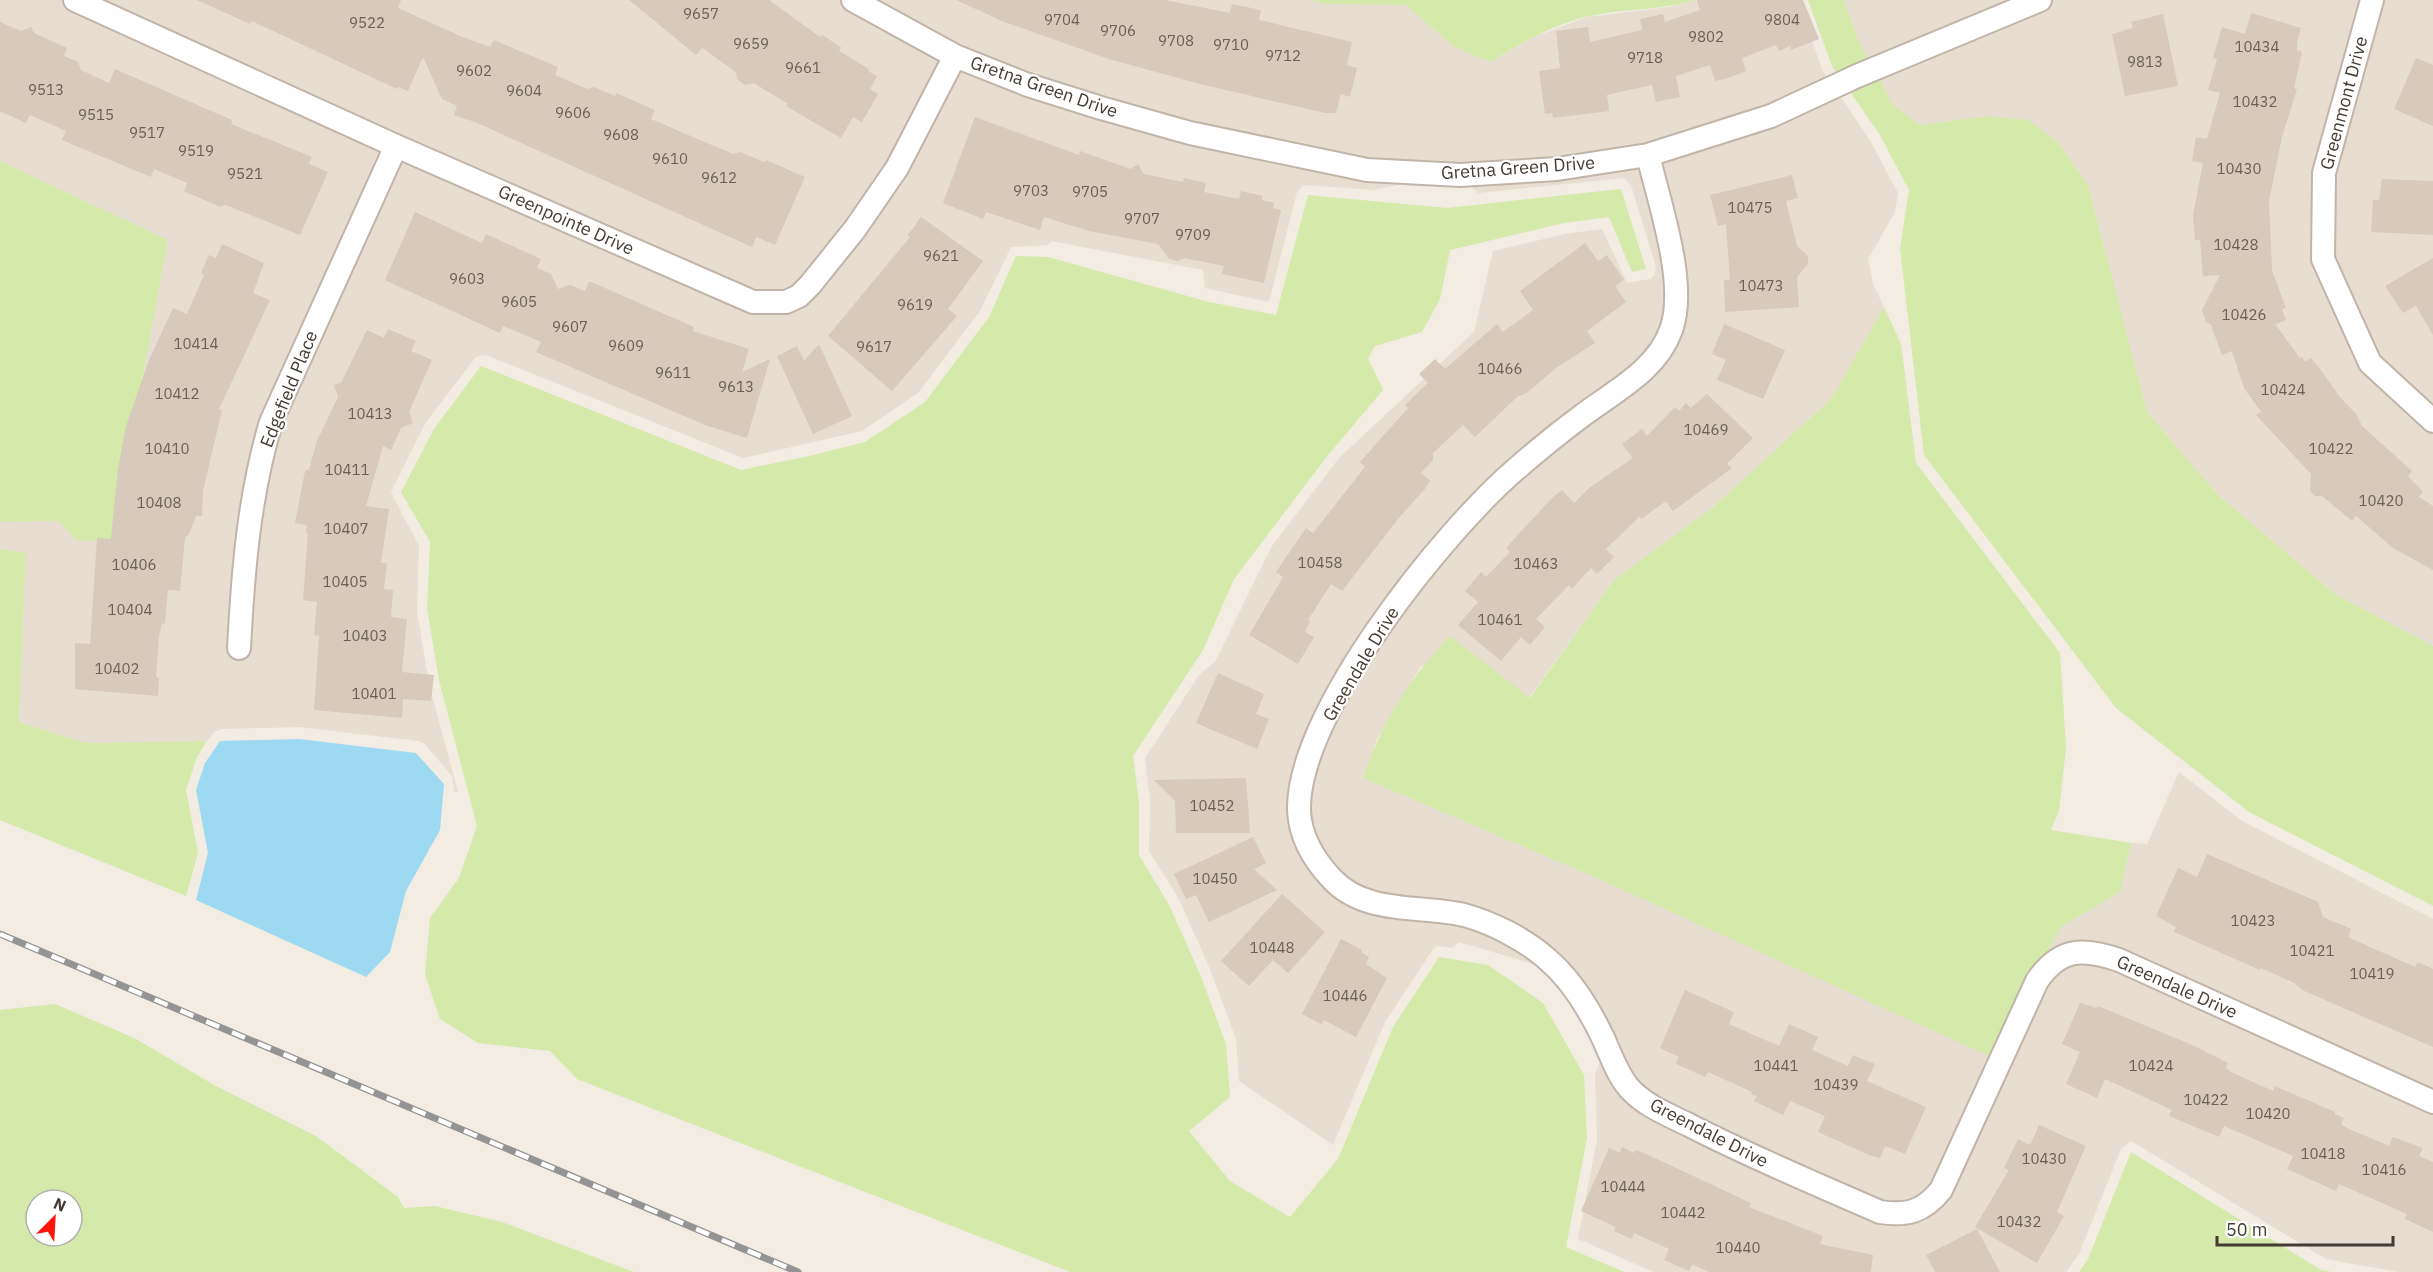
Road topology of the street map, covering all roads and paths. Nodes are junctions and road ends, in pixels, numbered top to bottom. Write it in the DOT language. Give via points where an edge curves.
graph roads {
  1 [pos="75,0"];
  2 [pos="853,0"];
  3 [pos="2040,0"];
  4 [pos="2372,0"];
  5 [pos="955,56"];
  6 [pos="396,146"];
  7 [pos="1648,155"];
  8 [pos="2433,421"];
  9 [pos="239,648"];
  10 [pos="2433,1102"];
  1 -- 6 [label="street, Greenpointe Drive"];
  2 -- 5 [label="street, Gretna Green Drive"];
  3 -- 7 [label="street, Gretna Green Drive" via="1771,116"];
  4 -- 8 [label="street, Greenmont Drive" via="2324,173 2323,260 2370,363"];
  5 -- 6 [label="street, Greenpointe Drive" via="897,168 810,285 786,302 753,302"];
  5 -- 7 [label="street, Gretna Green Drive" via="1038,88 1190,133 1367,170 1460,175 1557,169"];
  6 -- 9 [label="street, Edgefield Place" via="271,423 257,469 244,560"];
  7 -- 10 [label="street, Greendale Drive" via="1677,286 1671,331 1660,353 1640,374 1515,470 1464,520 1401,597 1338,694 1302,779 1299,812 1303,836 1335,883 1362,899 1462,915 1515,936 1546,958 1571,985 1590,1011 1629,1088 1648,1104 1880,1212 1901,1215 1917,1211 1931,1203 1941,1190 2037,981 2048,965 2075,952 2093,951 2119,960"];
}
